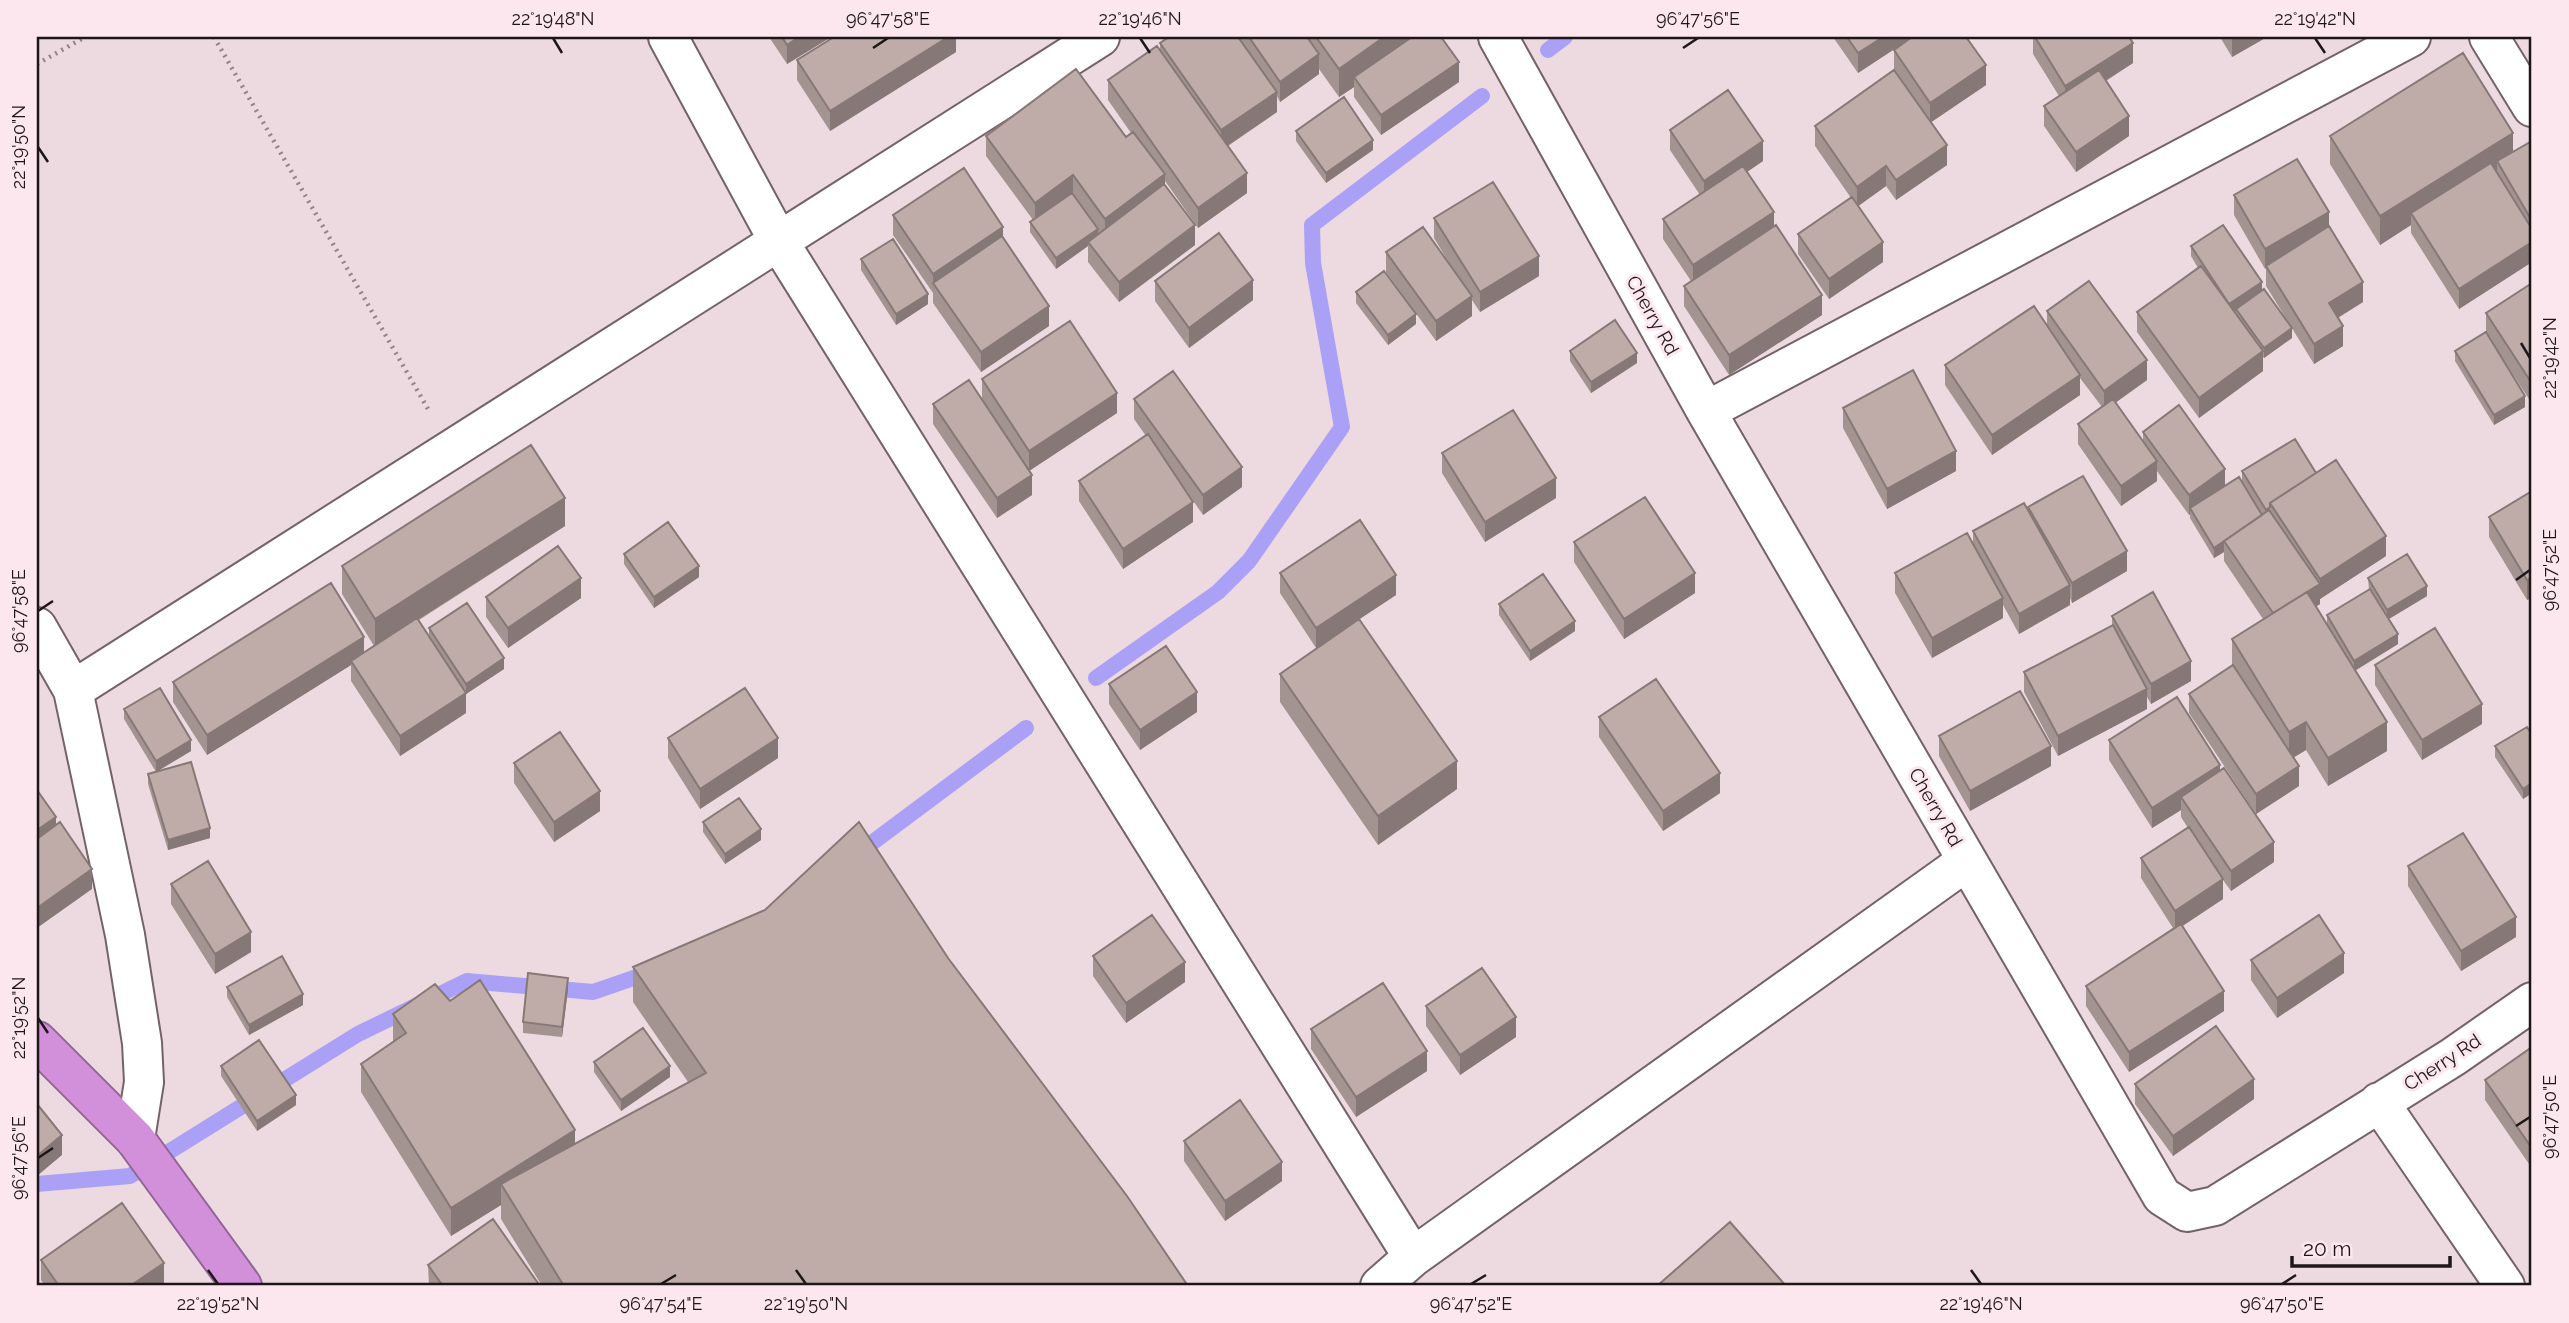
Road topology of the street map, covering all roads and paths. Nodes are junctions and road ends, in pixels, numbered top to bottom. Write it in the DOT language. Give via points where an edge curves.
graph roads {
  1 [pos="85,37"];
  2 [pos="214,37"];
  3 [pos="668,37"];
  4 [pos="1100,37"];
  5 [pos="1498,37"];
  6 [pos="2411,37"];
  7 [pos="2489,37"];
  8 [pos="37,64"];
  9 [pos="2532,107"];
  10 [pos="779,242"];
  11 [pos="1706,411"];
  12 [pos="451,449"];
  13 [pos="37,627"];
  14 [pos="73,690"];
  15 [pos="1967,861"];
  16 [pos="2532,1002"];
  17 [pos="37,1041"];
  18 [pos="2379,1102"];
  19 [pos="136,1141"];
  20 [pos="1413,1257"];
  21 [pos="242,1286"];
  22 [pos="1380,1286"];
  23 [pos="2505,1286"];
  1 -- 8 [label="path"];
  2 -- 12 [label="path"];
  3 -- 10 [label="street"];
  4 -- 10 [label="street"];
  5 -- 11 [label="street, Cherry Rd"];
  6 -- 11 [label="street"];
  7 -- 9 [label="street"];
  10 -- 12 [label="street"];
  10 -- 20 [label="street"];
  11 -- 15 [label="street, Cherry Rd"];
  12 -- 14 [label="street"];
  13 -- 14 [label="street"];
  14 -- 19 [label="street" via="125,935 142,1043 144,1082"];
  15 -- 18 [label="street, Cherry Rd" via="2162,1196 2187,1212 2215,1206"];
  15 -- 20 [label="street"];
  16 -- 18 [label="street, Cherry Rd"];
  17 -- 19 [label="highway"];
  18 -- 23 [label="street"];
  19 -- 21 [label="highway"];
  20 -- 22 [label="street"];
}
